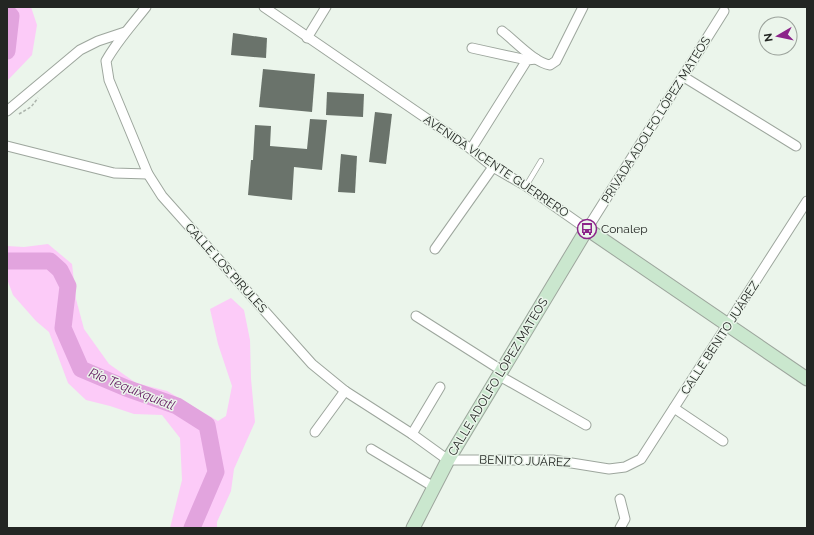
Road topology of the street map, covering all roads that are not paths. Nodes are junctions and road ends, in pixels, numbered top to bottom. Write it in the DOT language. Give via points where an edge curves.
graph roads {
  1 [pos="146,7"];
  2 [pos="264,7"];
  3 [pos="326,7"];
  4 [pos="583,7"];
  5 [pos="724,11"];
  6 [pos="502,31"];
  7 [pos="127,32"];
  8 [pos="308,38"];
  9 [pos="472,48"];
  10 [pos="532,59"];
  11 [pos="684,76"];
  12 [pos="7,111"];
  13 [pos="7,146"];
  14 [pos="796,146"];
  15 [pos="471,149"];
  16 [pos="541,161"];
  17 [pos="493,167"];
  18 [pos="148,174"];
  19 [pos="526,186"];
  20 [pos="807,201"];
  21 [pos="587,229"];
  22 [pos="435,249"];
  23 [pos="416,316"];
  24 [pos="728,326"];
  25 [pos="500,373"];
  26 [pos="807,379"];
  27 [pos="440,387"];
  28 [pos="345,391"];
  29 [pos="674,408"];
  30 [pos="586,425"];
  31 [pos="315,432"];
  32 [pos="412,434"];
  33 [pos="723,441"];
  34 [pos="372,449"];
  35 [pos="448,460"];
  36 [pos="625,467"];
  37 [pos="434,487"];
  38 [pos="620,499"];
  39 [pos="413,528"];
  40 [pos="620,528"];
  1 -- 7 [label="street, CALLE LOS PIRULES"];
  2 -- 8 [label="street, AVENIDA VICENTE GUERRERO"];
  3 -- 8 [label="street"];
  4 -- 10 [label="street" via="556,61 550,65"];
  5 -- 11 [label="street, PRIVADA ADOLFO LÓPEZ MATEOS"];
  6 -- 10 [label="street"];
  7 -- 12 [label="street" via="80,50"];
  7 -- 18 [label="street, CALLE LOS PIRULES" via="116,42 106,61 109,80"];
  8 -- 15 [label="street, AVENIDA VICENTE GUERRERO"];
  9 -- 10 [label="street"];
  10 -- 15 [label="street"];
  11 -- 14 [label="street"];
  11 -- 21 [label="street, PRIVADA ADOLFO LÓPEZ MATEOS"];
  13 -- 18 [label="street" via="114,173"];
  15 -- 17 [label="street, AVENIDA VICENTE GUERRERO"];
  16 -- 19 [label="lane"];
  17 -- 19 [label="street, AVENIDA VICENTE GUERRERO"];
  17 -- 22 [label="street"];
  18 -- 28 [label="street, CALLE LOS PIRULES" via="162,196 312,364"];
  19 -- 21 [label="street, AVENIDA VICENTE GUERRERO"];
  20 -- 24 [label="street, CALLE BENITO JUÁREZ"];
  21 -- 24 [label="main road, AVENIDA VICENTE GUERRERO"];
  21 -- 25 [label="main road, CALLE ADOLFO LÓPEZ MATEOS"];
  23 -- 25 [label="street"];
  24 -- 26 [label="main road, AVENIDA VICENTE GUERRERO"];
  24 -- 29 [label="street, CALLE BENITO JUÁREZ"];
  25 -- 30 [label="street"];
  25 -- 35 [label="main road, CALLE ADOLFO LÓPEZ MATEOS"];
  27 -- 32 [label="street"];
  28 -- 31 [label="street"];
  28 -- 32 [label="street, CALLE LOS PIRULES"];
  29 -- 33 [label="street"];
  29 -- 36 [label="street, CALLE BENITO JUÁREZ" via="641,459"];
  32 -- 35 [label="street, CALLE LOS PIRULES"];
  34 -- 37 [label="street"];
  35 -- 36 [label="street, BENITO JUÁREZ" via="553,460 610,469"];
  35 -- 37 [label="main road, CALLE ADOLFO LÓPEZ MATEOS"];
  37 -- 39 [label="main road, CALLE ADOLFO LÓPEZ MATEOS"];
  38 -- 40 [label="street" via="625,519"];
}
